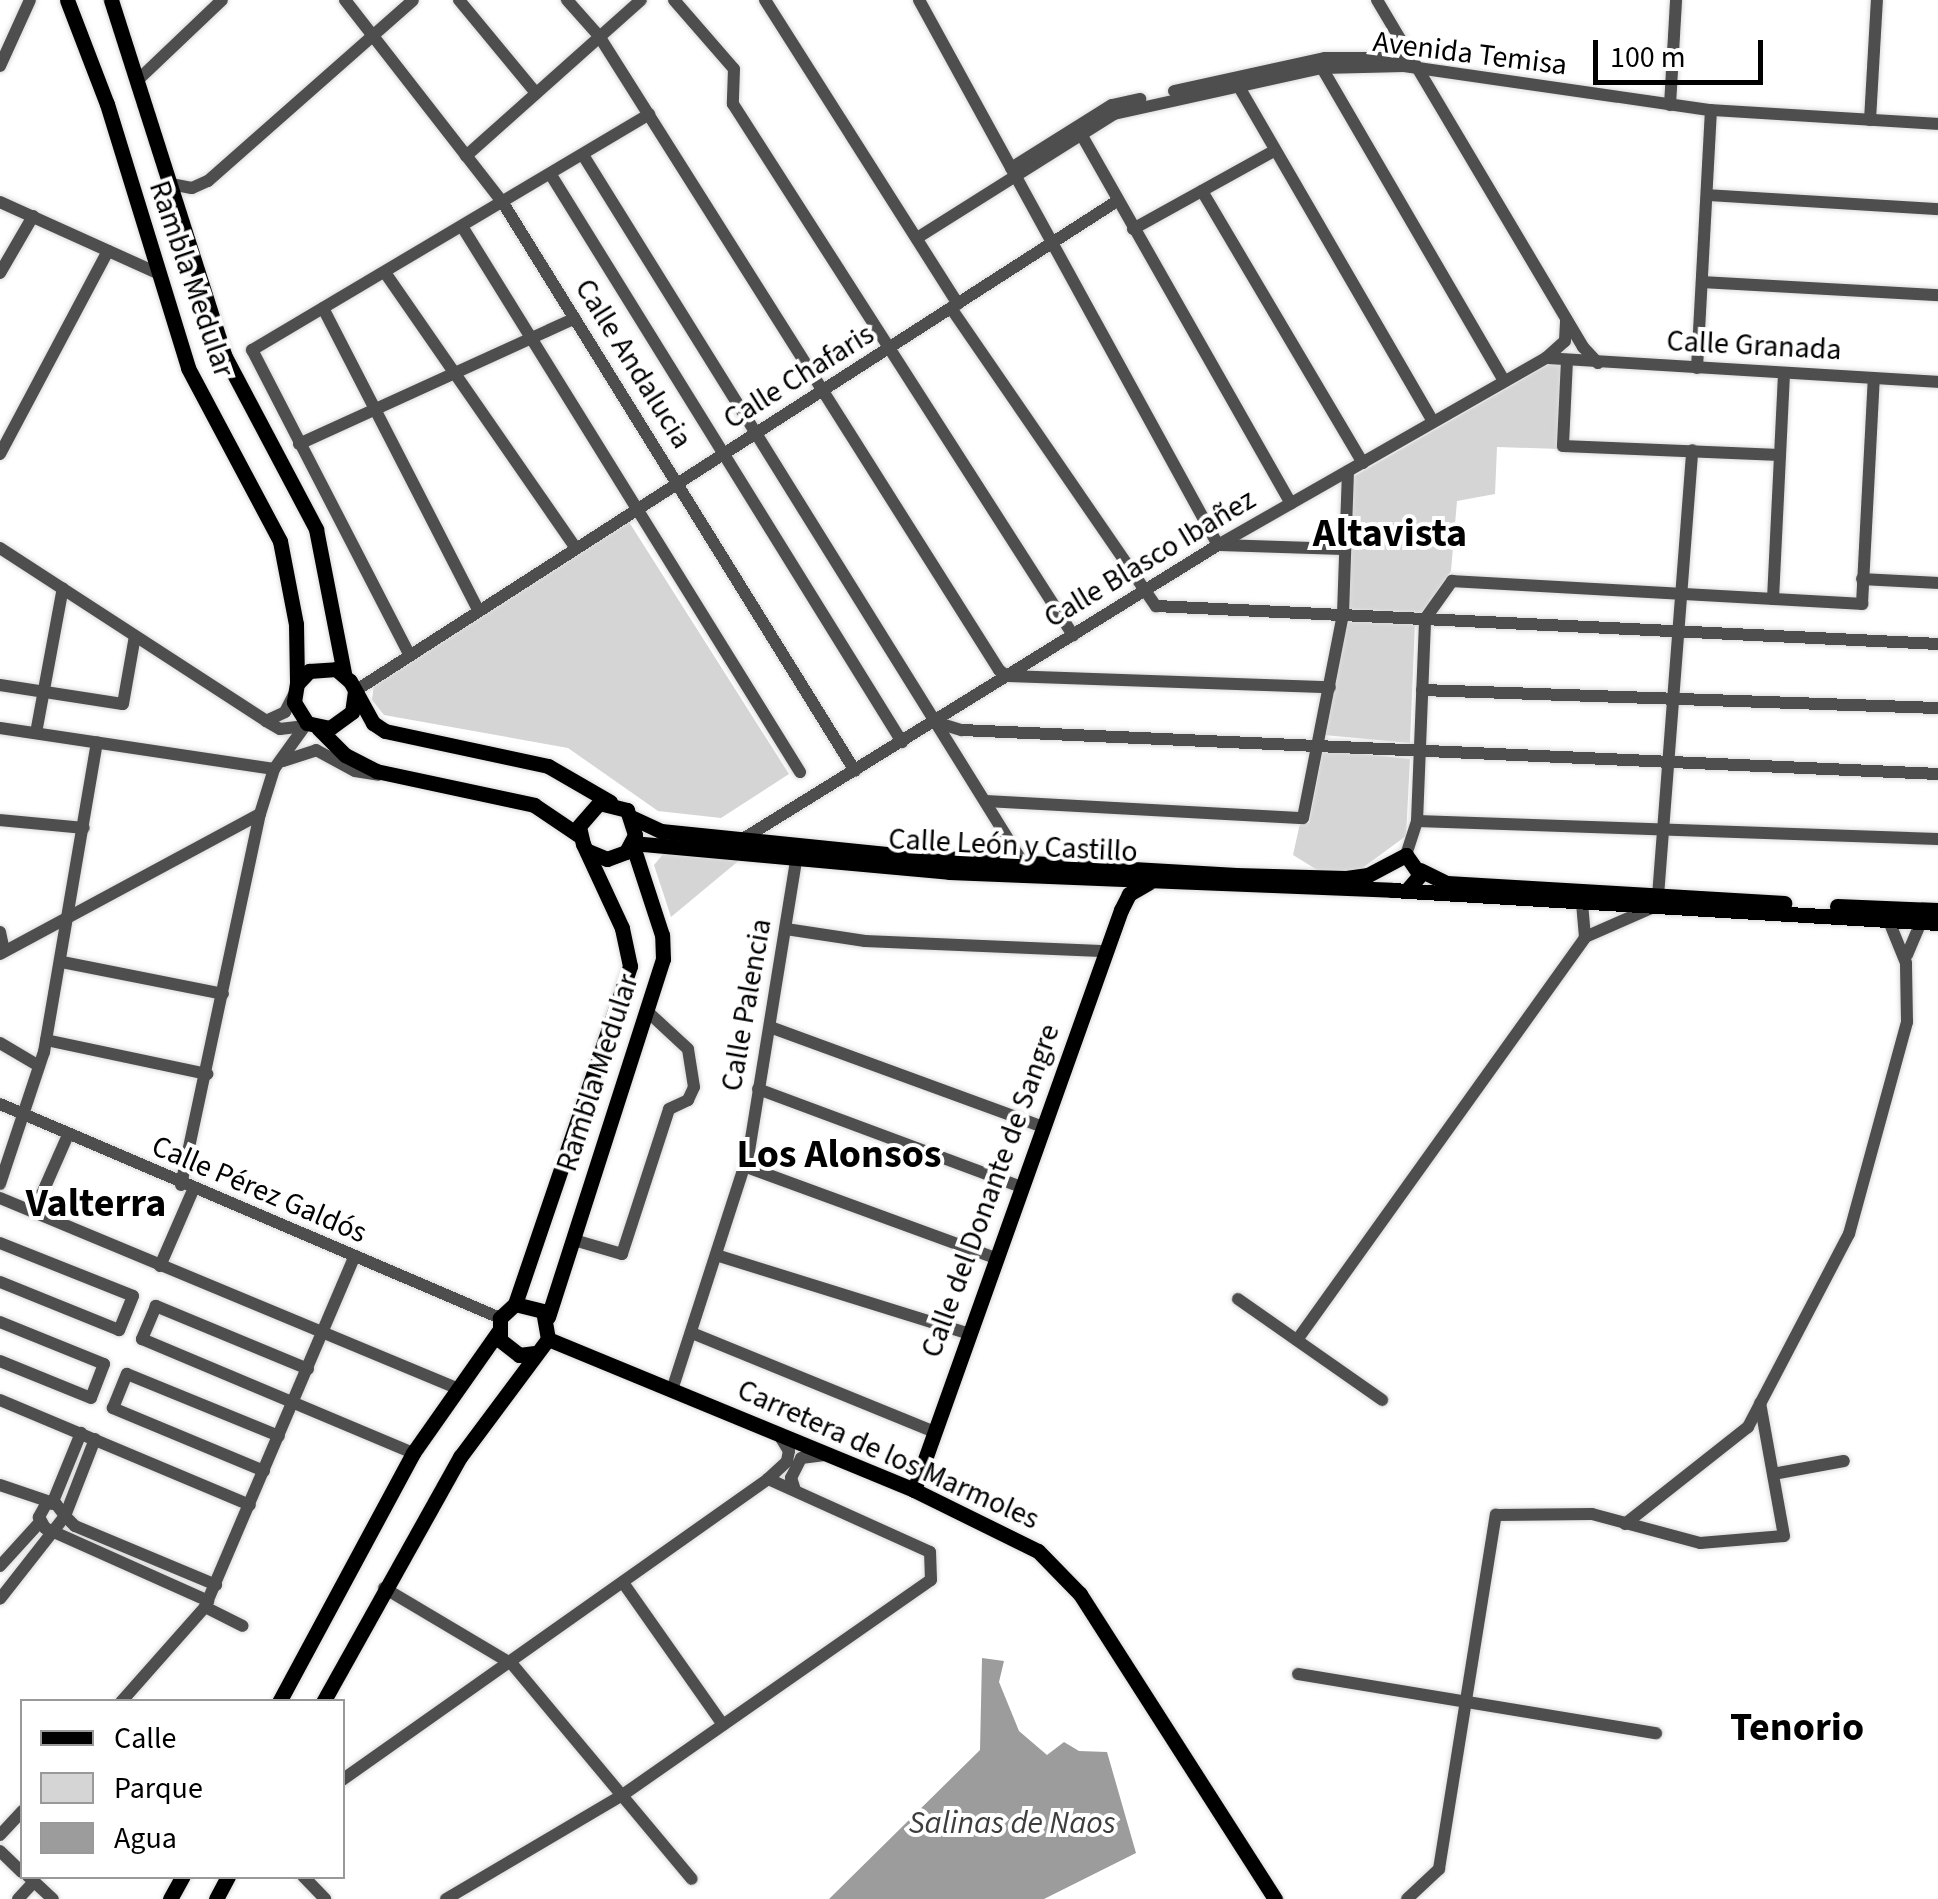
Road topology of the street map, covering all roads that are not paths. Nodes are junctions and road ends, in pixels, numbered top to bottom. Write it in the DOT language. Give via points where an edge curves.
graph roads {
  1 [pos="67,0"];
  2 [pos="111,0"];
  3 [pos="222,0"];
  4 [pos="345,0"];
  5 [pos="413,0"];
  6 [pos="459,0"];
  7 [pos="567,0"];
  8 [pos="641,0"];
  9 [pos="674,0"];
  10 [pos="766,0"];
  11 [pos="919,0"];
  12 [pos="1377,0"];
  13 [pos="1676,0"];
  14 [pos="1876,0"];
  15 [pos="28,1"];
  16 [pos="374,35"];
  17 [pos="599,36"];
  18 [pos="2,58"];
  19 [pos="1414,63"];
  20 [pos="1322,68"];
  21 [pos="140,78"];
  22 [pos="1236,82"];
  23 [pos="536,93"];
  24 [pos="1670,104"];
  25 [pos="1711,110"];
  26 [pos="649,114"];
  27 [pos="1870,120"];
  28 [pos="1938,124"];
  29 [pos="1081,134"];
  30 [pos="1274,151"];
  31 [pos="583,155"];
  32 [pos="466,156"];
  33 [pos="1013,172"];
  34 [pos="551,175"];
  35 [pos="171,184"];
  36 [pos="1202,191"];
  37 [pos="1707,195"];
  38 [pos="1118,201"];
  39 [pos="0,202"];
  40 [pos="503,203"];
  41 [pos="1938,209"];
  42 [pos="32,216"];
  43 [pos="463,228"];
  44 [pos="1133,229"];
  45 [pos="916,238"];
  46 [pos="1052,242"];
  47 [pos="108,251"];
  48 [pos="0,272"];
  49 [pos="157,273"];
  50 [pos="386,274"];
  51 [pos="1702,282"];
  52 [pos="1938,295"];
  53 [pos="955,306"];
  54 [pos="323,308"];
  55 [pos="575,318"];
  56 [pos="1566,319"];
  57 [pos="532,337"];
  58 [pos="890,349"];
  59 [pos="1546,358"];
  60 [pos="1567,360"];
  61 [pos="1598,362"];
  62 [pos="1697,368"];
  63 [pos="452,372"];
  64 [pos="1784,373"];
  65 [pos="1874,378"];
  66 [pos="1504,382"];
  67 [pos="1938,382"];
  68 [pos="825,389"];
  69 [pos="373,410"];
  70 [pos="1433,422"];
  71 [pos="757,433"];
  72 [pos="299,444"];
  73 [pos="1692,450"];
  74 [pos="0,454"];
  75 [pos="722,455"];
  76 [pos="1780,455"];
  77 [pos="1362,463"];
  78 [pos="1348,471"];
  79 [pos="677,482"];
  80 [pos="1291,504"];
  81 [pos="636,509"];
  82 [pos="1218,545"];
  83 [pos="574,546"];
  84 [pos="0,548"];
  85 [pos="1346,549"];
  86 [pos="1862,579"];
  87 [pos="1938,583"];
  88 [pos="63,588"];
  89 [pos="1146,592"];
  90 [pos="1680,593"];
  91 [pos="1774,599"];
  92 [pos="477,608"];
  93 [pos="1343,614"];
  94 [pos="1424,619"];
  95 [pos="1678,634"];
  96 [pos="1073,635"];
  97 [pos="135,636"];
  98 [pos="1938,644"];
  99 [pos="408,652"];
  100 [pos="344,673"];
  101 [pos="1007,676"];
  102 [pos="0,685"];
  103 [pos="1330,687"];
  104 [pos="295,689"];
  105 [pos="1422,690"];
  106 [pos="355,691"];
  107 [pos="43,692"];
  108 [pos="1673,697"];
  109 [pos="1938,708"];
  110 [pos="266,721"];
  111 [pos="935,722"];
  112 [pos="313,726"];
  113 [pos="0,728"];
  114 [pos="36,732"];
  115 [pos="902,742"];
  116 [pos="97,743"];
  117 [pos="1318,743"];
  118 [pos="1420,751"];
  119 [pos="1669,762"];
  120 [pos="274,769"];
  121 [pos="855,771"];
  122 [pos="800,772"];
  123 [pos="1938,774"];
  124 [pos="396,775"];
  125 [pos="986,801"];
  126 [pos="610,802"];
  127 [pos="260,814"];
  128 [pos="632,818"];
  129 [pos="0,820"];
  130 [pos="1418,821"];
  131 [pos="84,828"];
  132 [pos="1664,833"];
  133 [pos="746,837"];
  134 [pos="1938,839"];
  135 [pos="584,844"];
  136 [pos="632,844"];
  137 [pos="657,846"];
  138 [pos="1406,854"];
  139 [pos="797,856"];
  140 [pos="1023,863"];
  141 [pos="1382,866"];
  142 [pos="1420,870"];
  143 [pos="642,880"];
  144 [pos="1108,880"];
  145 [pos="1150,882"];
  146 [pos="1399,890"];
  147 [pos="1655,902"];
  148 [pos="1582,903"];
  149 [pos="1121,910"];
  150 [pos="1938,910"];
  151 [pos="69,917"];
  152 [pos="1586,920"];
  153 [pos="1888,920"];
  154 [pos="1921,922"];
  155 [pos="1938,923"];
  156 [pos="1607,927"];
  157 [pos="786,930"];
  158 [pos="0,932"];
  159 [pos="1585,937"];
  160 [pos="1107,951"];
  161 [pos="2,952"];
  162 [pos="62,962"];
  163 [pos="1906,963"];
  164 [pos="223,994"];
  165 [pos="648,1012"];
  166 [pos="770,1027"];
  167 [pos="46,1040"];
  168 [pos="0,1043"];
  169 [pos="39,1066"];
  170 [pos="206,1074"];
  171 [pos="758,1089"];
  172 [pos="0,1104"];
  173 [pos="27,1116"];
  174 [pos="1044,1128"];
  175 [pos="68,1135"];
  176 [pos="744,1166"];
  177 [pos="0,1184"];
  178 [pos="187,1187"];
  179 [pos="1022,1187"];
  180 [pos="0,1198"];
  181 [pos="34,1212"];
  182 [pos="574,1240"];
  183 [pos="0,1243"];
  184 [pos="716,1255"];
  185 [pos="354,1257"];
  186 [pos="996,1258"];
  187 [pos="160,1266"];
  188 [pos="0,1282"];
  189 [pos="1238,1299"];
  190 [pos="514,1304"];
  191 [pos="548,1317"];
  192 [pos="0,1322"];
  193 [pos="499,1325"];
  194 [pos="323,1332"];
  195 [pos="692,1333"];
  196 [pos="969,1334"];
  197 [pos="548,1339"];
  198 [pos="1297,1340"];
  199 [pos="535,1352"];
  200 [pos="0,1360"];
  201 [pos="308,1369"];
  202 [pos="459,1388"];
  203 [pos="672,1390"];
  204 [pos="0,1400"];
  205 [pos="1382,1400"];
  206 [pos="1760,1403"];
  207 [pos="292,1404"];
  208 [pos="934,1432"];
  209 [pos="81,1433"];
  210 [pos="779,1435"];
  211 [pos="279,1436"];
  212 [pos="95,1439"];
  213 [pos="801,1451"];
  214 [pos="413,1454"];
  215 [pos="1844,1461"];
  216 [pos="264,1471"];
  217 [pos="1773,1474"];
  218 [pos="768,1479"];
  219 [pos="0,1485"];
  220 [pos="795,1490"];
  221 [pos="914,1490"];
  222 [pos="49,1505"];
  223 [pos="250,1505"];
  224 [pos="65,1516"];
  225 [pos="40,1522"];
  226 [pos="1624,1524"];
  227 [pos="54,1530"];
  228 [pos="0,1566"];
  229 [pos="624,1584"];
  230 [pos="216,1586"];
  231 [pos="384,1588"];
  232 [pos="0,1599"];
  233 [pos="207,1604"];
  234 [pos="243,1626"];
  235 [pos="512,1664"];
  236 [pos="1298,1674"];
  237 [pos="124,1699"];
  238 [pos="281,1699"];
  239 [pos="325,1699"];
  240 [pos="1466,1705"];
  241 [pos="722,1725"];
  242 [pos="1656,1733"];
  243 [pos="345,1778"];
  244 [pos="624,1794"];
  245 [pos="20,1813"];
  246 [pos="0,1835"];
  247 [pos="0,1851"];
  248 [pos="20,1870"];
  249 [pos="30,1879"];
  250 [pos="306,1879"];
  251 [pos="692,1879"];
  252 [pos="53,1899"];
  253 [pos="325,1899"];
  254 [pos="446,1899"];
  255 [pos="1275,1899"];
  256 [pos="1406,1899"];
  1 -- 49 [label="main road, Rambla Medular" via="102,90"];
  2 -- 21 [label="main road, Rambla Medular"];
  3 -- 21 [label="street"];
  4 -- 16 [label="street, Calle Andalucia"];
  5 -- 16 [label="street"];
  6 -- 23 [label="street"];
  7 -- 17 [label="street"];
  8 -- 17 [label="street"];
  9 -- 58 [label="street" via="734,70 732,104"];
  10 -- 45 [label="street"];
  11 -- 33 [label="street"];
  12 -- 19 [label="street"];
  13 -- 24 [label="street"];
  14 -- 27 [label="street"];
  15 -- 18 [label="street"];
  16 -- 32 [label="street, Calle Andalucia"];
  16 -- 35 [label="street" via="208,180 192,188"];
  17 -- 23 [label="street"];
  17 -- 26 [label="street"];
  19 -- 20 [label="street, Avenida Temisa"];
  19 -- 22 [label="street, Avenida Temisa" via="1334,56"];
  19 -- 24 [label="street, Avenida Temisa"];
  19 -- 56 [label="street"];
  20 -- 22 [label="street, Avenida Temisa"];
  20 -- 66 [label="street"];
  21 -- 35 [label="main road, Rambla Medular"];
  22 -- 29 [label="street, Avenida Temisa" via="1114,114"];
  22 -- 30 [label="street"];
  22 -- 33 [label="street, Avenida Temisa" via="1112,105"];
  23 -- 32 [label="street"];
  24 -- 25 [label="street, Avenida Temisa"];
  25 -- 27 [label="street, Avenida Temisa"];
  25 -- 37 [label="street"];
  26 -- 31 [label="street"];
  26 -- 68 [label="street"];
  27 -- 28 [label="street, Avenida Temisa"];
  29 -- 33 [label="street, Avenida Temisa"];
  29 -- 38 [label="street"];
  30 -- 36 [label="street"];
  30 -- 70 [label="street"];
  31 -- 34 [label="street"];
  31 -- 71 [label="street"];
  32 -- 40 [label="street, Calle Andalucia"];
  33 -- 45 [label="street, Avenida Temisa"];
  33 -- 46 [label="street"];
  34 -- 40 [label="street"];
  34 -- 75 [label="street"];
  35 -- 100 [label="main road, Rambla Medular" via="231,372 316,529"];
  36 -- 44 [label="street"];
  36 -- 77 [label="street"];
  37 -- 41 [label="street"];
  37 -- 51 [label="street"];
  38 -- 44 [label="street"];
  38 -- 46 [label="street, Calle Chafaris"];
  39 -- 42 [label="street"];
  40 -- 43 [label="street"];
  40 -- 55 [label="street, Calle Andalucia"];
  42 -- 47 [label="street"];
  42 -- 48 [label="street"];
  43 -- 50 [label="street"];
  43 -- 57 [label="street"];
  44 -- 80 [label="street"];
  45 -- 53 [label="street"];
  46 -- 53 [label="street, Calle Chafaris"];
  46 -- 82 [label="street"];
  47 -- 49 [label="street"];
  47 -- 74 [label="street"];
  49 -- 104 [label="main road, Rambla Medular" via="196,388 280,542 296,624"];
  50 -- 54 [label="street"];
  50 -- 63 [label="street"];
  51 -- 52 [label="street"];
  51 -- 62 [label="street"];
  53 -- 58 [label="street, Calle Chafaris"];
  53 -- 89 [label="street"];
  54 -- 69 [label="street"];
  54 -- 72 [label="street" via="252,350"];
  55 -- 57 [label="street"];
  55 -- 79 [label="street, Calle Andalucia"];
  56 -- 59 [label="street" via="1565,341"];
  56 -- 61 [label="street"];
  57 -- 63 [label="street"];
  57 -- 81 [label="street"];
  58 -- 68 [label="street, Calle Chafaris"];
  58 -- 96 [label="street"];
  59 -- 60 [label="street, Calle Granada"];
  59 -- 66 [label="street, Calle Blasco Ibañez"];
  60 -- 61 [label="street, Calle Granada"];
  60 -- 73 [label="street" via="1563,446"];
  61 -- 62 [label="street, Calle Granada"];
  62 -- 64 [label="street, Calle Granada"];
  63 -- 69 [label="street"];
  63 -- 83 [label="street"];
  64 -- 65 [label="street, Calle Granada"];
  64 -- 76 [label="street"];
  65 -- 67 [label="street, Calle Granada"];
  65 -- 86 [label="street"];
  66 -- 70 [label="street, Calle Blasco Ibañez"];
  68 -- 71 [label="street, Calle Chafaris"];
  68 -- 101 [label="street"];
  69 -- 72 [label="street"];
  69 -- 92 [label="street"];
  70 -- 77 [label="street, Calle Blasco Ibañez"];
  71 -- 75 [label="street, Calle Chafaris"];
  71 -- 111 [label="street"];
  72 -- 99 [label="street"];
  73 -- 76 [label="street"];
  73 -- 90 [label="street"];
  75 -- 79 [label="street, Calle Chafaris"];
  75 -- 115 [label="street"];
  76 -- 91 [label="street"];
  77 -- 78 [label="street, Calle Blasco Ibañez"];
  78 -- 80 [label="street, Calle Blasco Ibañez"];
  78 -- 85 [label="street"];
  79 -- 81 [label="street, Calle Chafaris"];
  79 -- 121 [label="street, Calle Andalucia"];
  80 -- 82 [label="street, Calle Blasco Ibañez"];
  81 -- 83 [label="street, Calle Chafaris"];
  81 -- 122 [label="street"];
  82 -- 85 [label="street"];
  82 -- 89 [label="street, Calle Blasco Ibañez"];
  83 -- 92 [label="street, Calle Chafaris"];
  84 -- 88 [label="street"];
  85 -- 93 [label="street"];
  86 -- 87 [label="street"];
  86 -- 91 [label="street" via="1862,604"];
  88 -- 97 [label="street"];
  88 -- 107 [label="street"];
  89 -- 93 [label="street" via="1156,606"];
  89 -- 96 [label="street, Calle Blasco Ibañez"];
  90 -- 91 [label="street"];
  90 -- 94 [label="street" via="1452,581"];
  90 -- 95 [label="street"];
  92 -- 99 [label="street, Calle Chafaris"];
  93 -- 94 [label="street"];
  93 -- 103 [label="street"];
  94 -- 95 [label="street"];
  94 -- 105 [label="street"];
  95 -- 98 [label="street"];
  95 -- 108 [label="street"];
  96 -- 101 [label="street, Calle Blasco Ibañez"];
  97 -- 107 [label="street" via="123,704"];
  97 -- 110 [label="street"];
  99 -- 106 [label="street, Calle Chafaris"];
  100 -- 104 [label="main road" via="318,667"];
  100 -- 106 [label="main road"];
  101 -- 103 [label="street"];
  101 -- 111 [label="street, Calle Blasco Ibañez"];
  102 -- 107 [label="street"];
  103 -- 117 [label="street"];
  104 -- 110 [label="street" via="284,712"];
  104 -- 112 [label="main road"];
  105 -- 108 [label="street"];
  105 -- 118 [label="street"];
  106 -- 112 [label="main road" via="346,720"];
  106 -- 126 [label="main road" via="385,731 548,766"];
  107 -- 114 [label="street"];
  108 -- 109 [label="street"];
  108 -- 119 [label="street"];
  110 -- 112 [label="street" via="293,730"];
  111 -- 115 [label="street, Calle Blasco Ibañez"];
  111 -- 117 [label="street" via="962,730"];
  111 -- 125 [label="street"];
  112 -- 120 [label="street"];
  112 -- 124 [label="main road" via="345,755"];
  113 -- 114 [label="street"];
  114 -- 116 [label="street"];
  115 -- 121 [label="street, Calle Blasco Ibañez"];
  116 -- 120 [label="street"];
  116 -- 131 [label="street"];
  117 -- 118 [label="street"];
  117 -- 125 [label="street" via="1303,818"];
  118 -- 119 [label="street"];
  118 -- 130 [label="street"];
  119 -- 123 [label="street"];
  119 -- 132 [label="street"];
  120 -- 124 [label="street" via="291,755 316,750 355,771"];
  120 -- 127 [label="street"];
  121 -- 133 [label="street, Calle Blasco Ibañez"];
  124 -- 135 [label="main road" via="534,806"];
  125 -- 140 [label="street"];
  126 -- 128 [label="main road"];
  126 -- 135 [label="main road" via="583,816"];
  127 -- 151 [label="street"];
  127 -- 164 [label="street"];
  128 -- 133 [label="main road, Calle León y Castillo" via="661,831"];
  128 -- 136 [label="main road"];
  129 -- 131 [label="street"];
  130 -- 132 [label="street"];
  130 -- 138 [label="street"];
  131 -- 151 [label="street"];
  132 -- 134 [label="street"];
  132 -- 147 [label="street"];
  133 -- 140 [label="main road, Calle León y Castillo"];
  135 -- 136 [label="main road" via="617,857"];
  135 -- 190 [label="main road, Rambla Medular" via="627,941 630,966"];
  136 -- 137 [label="main road, Calle León y Castillo"];
  136 -- 143 [label="main road, Rambla Medular"];
  137 -- 139 [label="main road, Calle León y Castillo"];
  137 -- 143 [label="main road" via="643,860"];
  138 -- 141 [label="main road, Calle León y Castillo"];
  138 -- 142 [label="main road"];
  139 -- 144 [label="main road, Calle León y Castillo" via="913,870"];
  139 -- 157 [label="street, Calle Palencia"];
  140 -- 141 [label="main road, Calle León y Castillo" via="1346,878"];
  141 -- 146 [label="main road"];
  142 -- 146 [label="main road"];
  142 -- 147 [label="main road, Calle León y Castillo" via="1447,883"];
  143 -- 165 [label="main road, Rambla Medular" via="662,936"];
  144 -- 145 [label="main road, Calle León y Castillo"];
  144 -- 149 [label="main road" via="1118,886"];
  145 -- 146 [label="main road, Calle León y Castillo"];
  145 -- 149 [label="main road, Calle del Donante de Sangre" via="1136,888"];
  146 -- 148 [label="main road, Calle León y Castillo"];
  147 -- 148 [label="main road, Calle León y Castillo"];
  147 -- 150 [label="main road, Calle León y Castillo"];
  147 -- 153 [label="main road, Calle León y Castillo"];
  147 -- 156 [label="street"];
  148 -- 152 [label="street"];
  149 -- 160 [label="main road, Calle del Donante de Sangre"];
  151 -- 161 [label="street"];
  151 -- 162 [label="street"];
  152 -- 156 [label="street"];
  152 -- 159 [label="street"];
  153 -- 154 [label="main road, Calle León y Castillo"];
  153 -- 163 [label="street"];
  154 -- 155 [label="main road, Calle León y Castillo"];
  154 -- 163 [label="street"];
  156 -- 159 [label="street"];
  157 -- 160 [label="street" via="865,941"];
  157 -- 166 [label="street, Calle Palencia"];
  158 -- 161 [label="street"];
  159 -- 198 [label="street"];
  160 -- 174 [label="main road, Calle del Donante de Sangre"];
  162 -- 164 [label="street"];
  162 -- 167 [label="street"];
  163 -- 206 [label="street" via="1910,988 1897,1075 1848,1234"];
  164 -- 170 [label="street"];
  165 -- 182 [label="main road, Rambla Medular"];
  165 -- 182 [label="street" via="688,1049 694,1087 688,1100 669,1109 622,1254"];
  166 -- 171 [label="street, Calle Palencia"];
  166 -- 174 [label="street"];
  167 -- 169 [label="street"];
  167 -- 170 [label="street"];
  168 -- 169 [label="street"];
  169 -- 173 [label="street"];
  170 -- 178 [label="street"];
  171 -- 176 [label="street, Calle Palencia"];
  171 -- 179 [label="street"];
  172 -- 173 [label="street, Calle Pérez Galdós"];
  173 -- 175 [label="street, Calle Pérez Galdós"];
  173 -- 177 [label="street"];
  174 -- 179 [label="main road, Calle del Donante de Sangre"];
  175 -- 178 [label="street, Calle Pérez Galdós"];
  175 -- 181 [label="street"];
  176 -- 184 [label="street, Calle Palencia"];
  176 -- 186 [label="street"];
  178 -- 185 [label="street, Calle Pérez Galdós"];
  178 -- 187 [label="street"];
  179 -- 186 [label="main road, Calle del Donante de Sangre"];
  180 -- 181 [label="street"];
  181 -- 187 [label="street"];
  182 -- 191 [label="main road, Rambla Medular"];
  183 -- 188 [label="street" via="133,1296 119,1330"];
  184 -- 195 [label="street, Calle Palencia"];
  184 -- 196 [label="street"];
  185 -- 193 [label="street, Calle Pérez Galdós"];
  185 -- 194 [label="street"];
  186 -- 196 [label="main road, Calle del Donante de Sangre"];
  187 -- 194 [label="street"];
  189 -- 198 [label="street"];
  190 -- 191 [label="main road" via="537,1306"];
  190 -- 193 [label="main road"];
  191 -- 197 [label="main road"];
  192 -- 200 [label="street" via="104,1364 90,1398"];
  193 -- 199 [label="main road" via="511,1352"];
  193 -- 202 [label="main road"];
  194 -- 201 [label="street"];
  194 -- 202 [label="street"];
  195 -- 203 [label="street, Calle Palencia"];
  195 -- 208 [label="street"];
  196 -- 208 [label="main road, Calle del Donante de Sangre"];
  197 -- 199 [label="main road"];
  197 -- 203 [label="main road, Carretera de los Marmoles"];
  198 -- 205 [label="street"];
  199 -- 231 [label="main road" via="460,1457"];
  201 -- 207 [label="street"];
  201 -- 207 [label="street" via="156,1306 142,1339"];
  202 -- 214 [label="main road"];
  203 -- 210 [label="main road, Carretera de los Marmoles"];
  204 -- 209 [label="street"];
  206 -- 217 [label="street"];
  206 -- 226 [label="street" via="1748,1427"];
  207 -- 211 [label="street"];
  207 -- 214 [label="street"];
  208 -- 221 [label="main road, Calle del Donante de Sangre"];
  209 -- 212 [label="street"];
  209 -- 222 [label="street"];
  210 -- 213 [label="main road, Carretera de los Marmoles"];
  210 -- 218 [label="street" via="789,1451"];
  211 -- 216 [label="street"];
  211 -- 216 [label="street" via="127,1374 113,1408"];
  212 -- 223 [label="street"];
  212 -- 224 [label="street"];
  213 -- 220 [label="street" via="791,1478"];
  213 -- 221 [label="main road, Carretera de los Marmoles" via="827,1454"];
  214 -- 238 [label="main road"];
  215 -- 217 [label="street"];
  216 -- 223 [label="street"];
  217 -- 226 [label="street" via="1784,1536 1700,1543"];
  218 -- 220 [label="street"];
  218 -- 229 [label="street"];
  219 -- 222 [label="street"];
  220 -- 241 [label="street" via="930,1552 935,1569 931,1580"];
  221 -- 255 [label="main road, Carretera de los Marmoles" via="1009,1534 1060,1570"];
  222 -- 224 [label="street"];
  222 -- 225 [label="street"];
  223 -- 230 [label="street"];
  224 -- 227 [label="street"];
  224 -- 230 [label="street"];
  225 -- 227 [label="street"];
  225 -- 228 [label="street"];
  226 -- 240 [label="street" via="1592,1514 1496,1515"];
  227 -- 232 [label="street"];
  227 -- 233 [label="street"];
  229 -- 235 [label="street"];
  229 -- 241 [label="street"];
  230 -- 233 [label="street"];
  231 -- 235 [label="street"];
  231 -- 239 [label="main road"];
  233 -- 234 [label="street"];
  233 -- 237 [label="street"];
  235 -- 243 [label="street"];
  235 -- 244 [label="street"];
  236 -- 240 [label="street"];
  240 -- 242 [label="street"];
  240 -- 256 [label="street" via="1439,1869"];
  241 -- 244 [label="street"];
  244 -- 251 [label="street"];
  244 -- 254 [label="street"];
  245 -- 246 [label="street"];
  247 -- 248 [label="street"];
  249 -- 252 [label="street"];
  250 -- 253 [label="street"];
}
